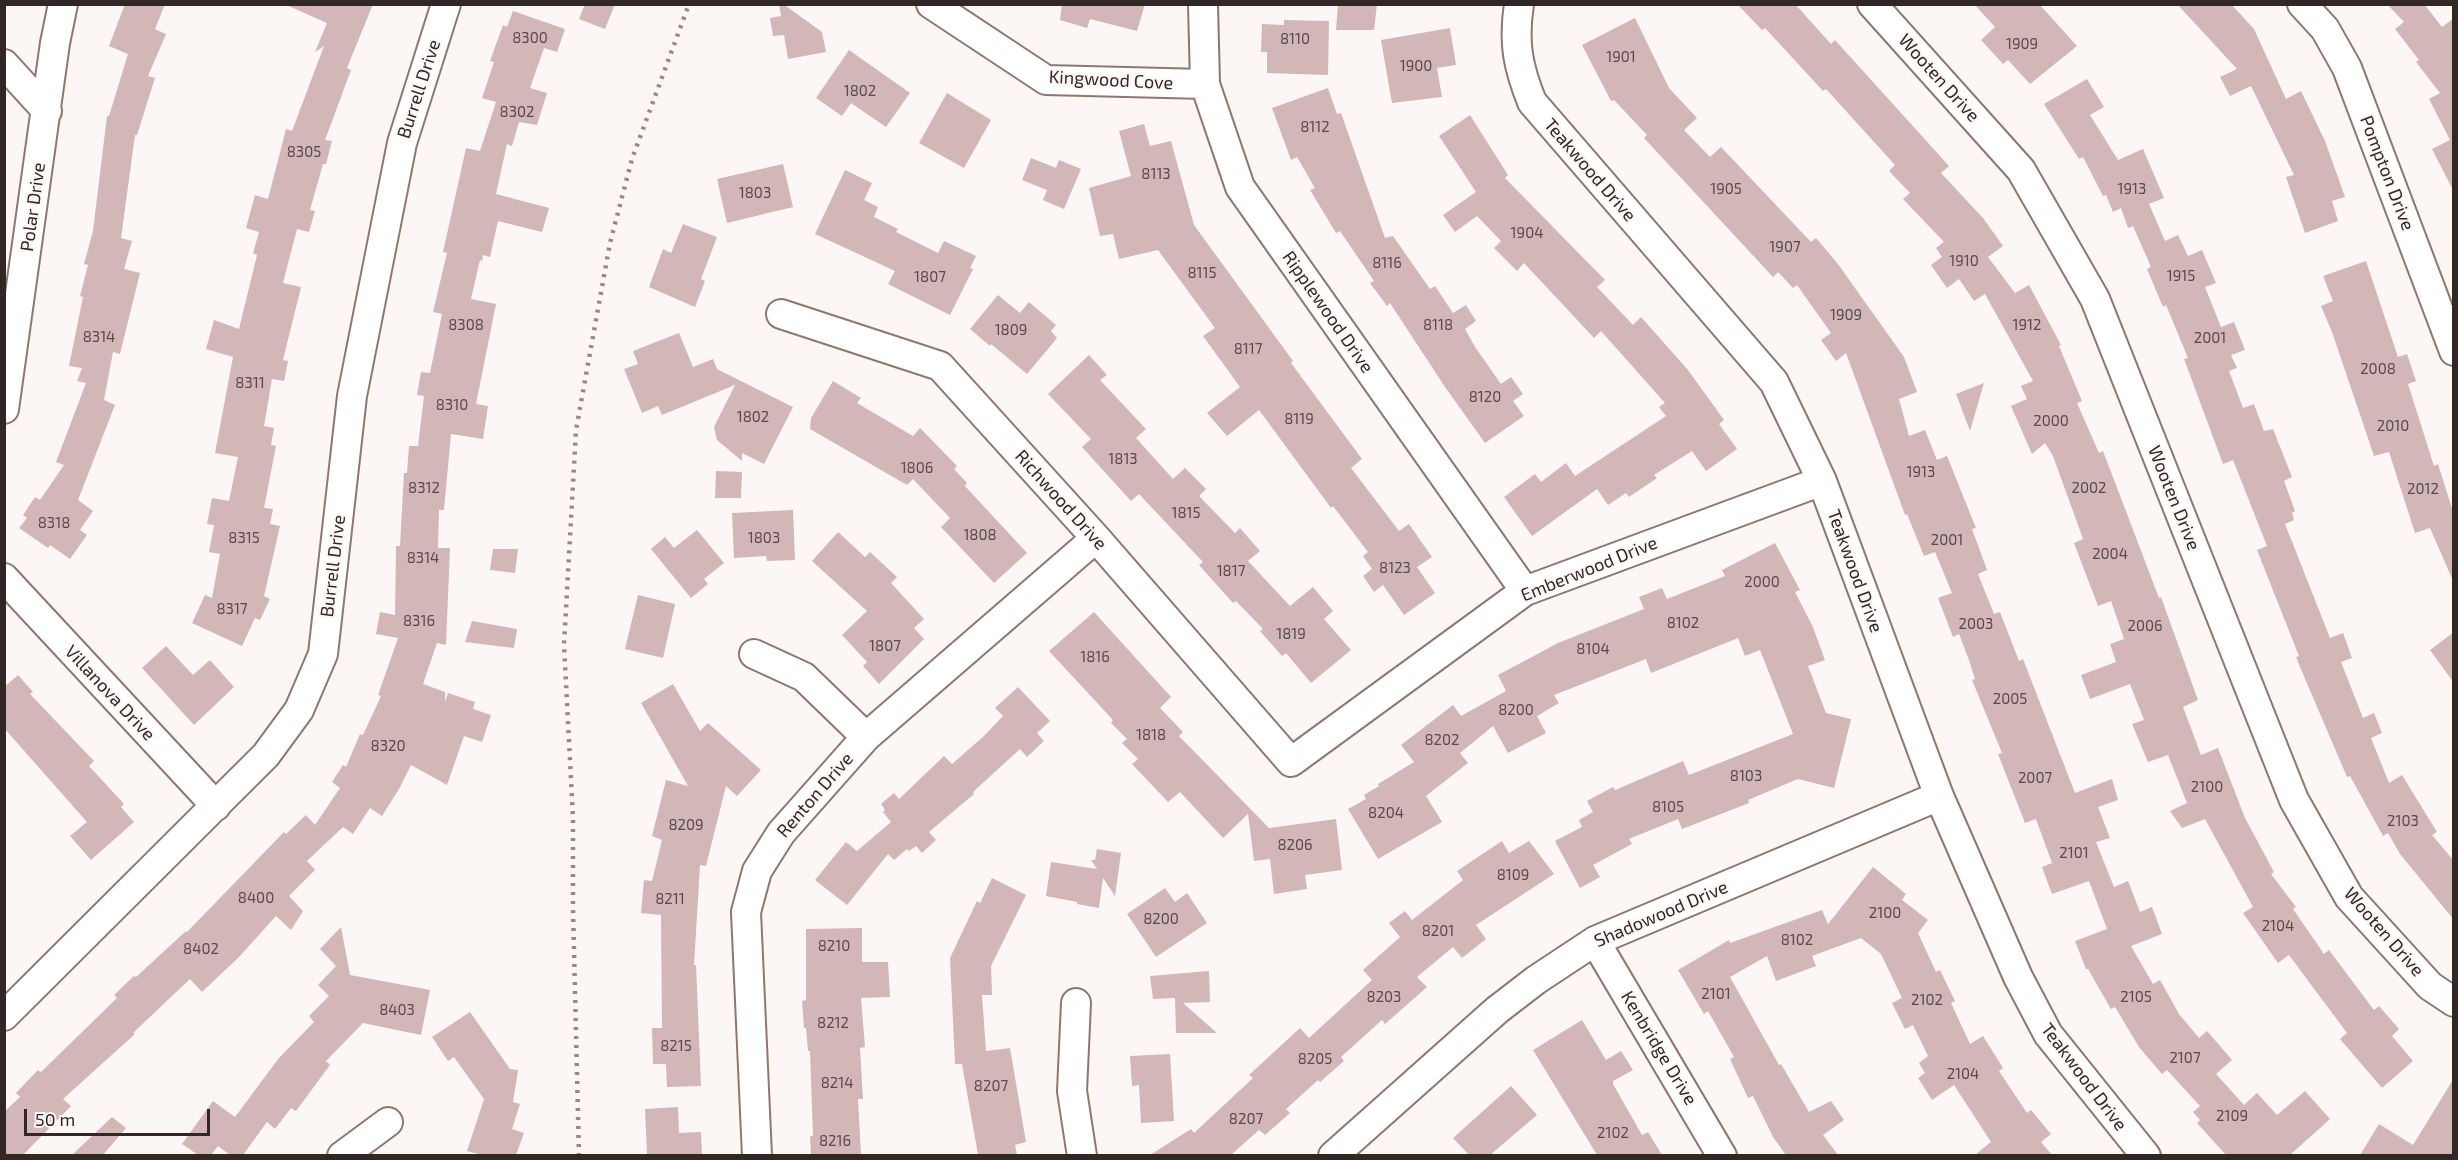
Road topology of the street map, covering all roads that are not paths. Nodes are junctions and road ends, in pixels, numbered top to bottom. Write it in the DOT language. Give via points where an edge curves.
graph roads {
  1 [pos="63,4"];
  2 [pos="446,4"];
  3 [pos="931,4"];
  4 [pos="1203,4"];
  5 [pos="1872,4"];
  6 [pos="2302,4"];
  7 [pos="1518,14"];
  8 [pos="4,64"];
  9 [pos="1205,84"];
  10 [pos="47,111"];
  11 [pos="781,314"];
  12 [pos="2454,351"];
  13 [pos="4,409"];
  14 [pos="1822,481"];
  15 [pos="1096,538"];
  16 [pos="4,579"];
  17 [pos="1525,591"];
  18 [pos="753,654"];
  19 [pos="866,737"];
  20 [pos="1291,762"];
  21 [pos="1939,796"];
  22 [pos="216,806"];
  23 [pos="1595,941"];
  24 [pos="2454,1002"];
  25 [pos="1076,1003"];
  26 [pos="4,1016"];
  27 [pos="388,1122"];
  28 [pos="342,1155"];
  29 [pos="757,1155"];
  30 [pos="1082,1155"];
  31 [pos="1333,1155"];
  32 [pos="1722,1155"];
  33 [pos="2146,1155"];
  1 -- 10 [label="street, Polar Drive"];
  2 -- 22 [label="street, Burrell Drive" via="402,143 352,396 323,654 299,710 266,755"];
  3 -- 9 [label="street, Kingwood Cove" via="1046,80"];
  4 -- 9 [label="street, Ripplewood Drive"];
  5 -- 24 [label="street, Wooten Drive" via="2021,170 2095,299 2294,800 2349,897 2430,986"];
  6 -- 12 [label="street, Pompton Drive" via="2325,29 2347,68"];
  7 -- 14 [label="street, Teakwood Drive" via="1519,68 1532,102 1774,382"];
  8 -- 10 [label="street"];
  9 -- 17 [label="street, Ripplewood Drive" via="1240,187"];
  10 -- 13 [label="street, Polar Drive"];
  11 -- 15 [label="street, Richwood Drive" via="940,366"];
  14 -- 17 [label="street, Emberwood Drive"];
  14 -- 21 [label="street, Teakwood Drive"];
  15 -- 19 [label="street, Renton Drive"];
  15 -- 20 [label="street, Richwood Drive"];
  16 -- 22 [label="street, Villanova Drive"];
  17 -- 20 [label="street, Emberwood Drive"];
  18 -- 19 [label="street" via="804,677"];
  19 -- 29 [label="street, Renton Drive" via="781,833 757,871 746,912"];
  21 -- 23 [label="street, Shadowood Drive"];
  21 -- 33 [label="street, Teakwood Drive" via="2018,977 2048,1035"];
  22 -- 26 [label="street, Burrell Drive"];
  23 -- 31 [label="street, Shadowood Drive" via="1497,1010"];
  23 -- 32 [label="street, Kenbridge Drive"];
  25 -- 30 [label="street" via="1072,1091"];
  27 -- 28 [label="street"];
}
